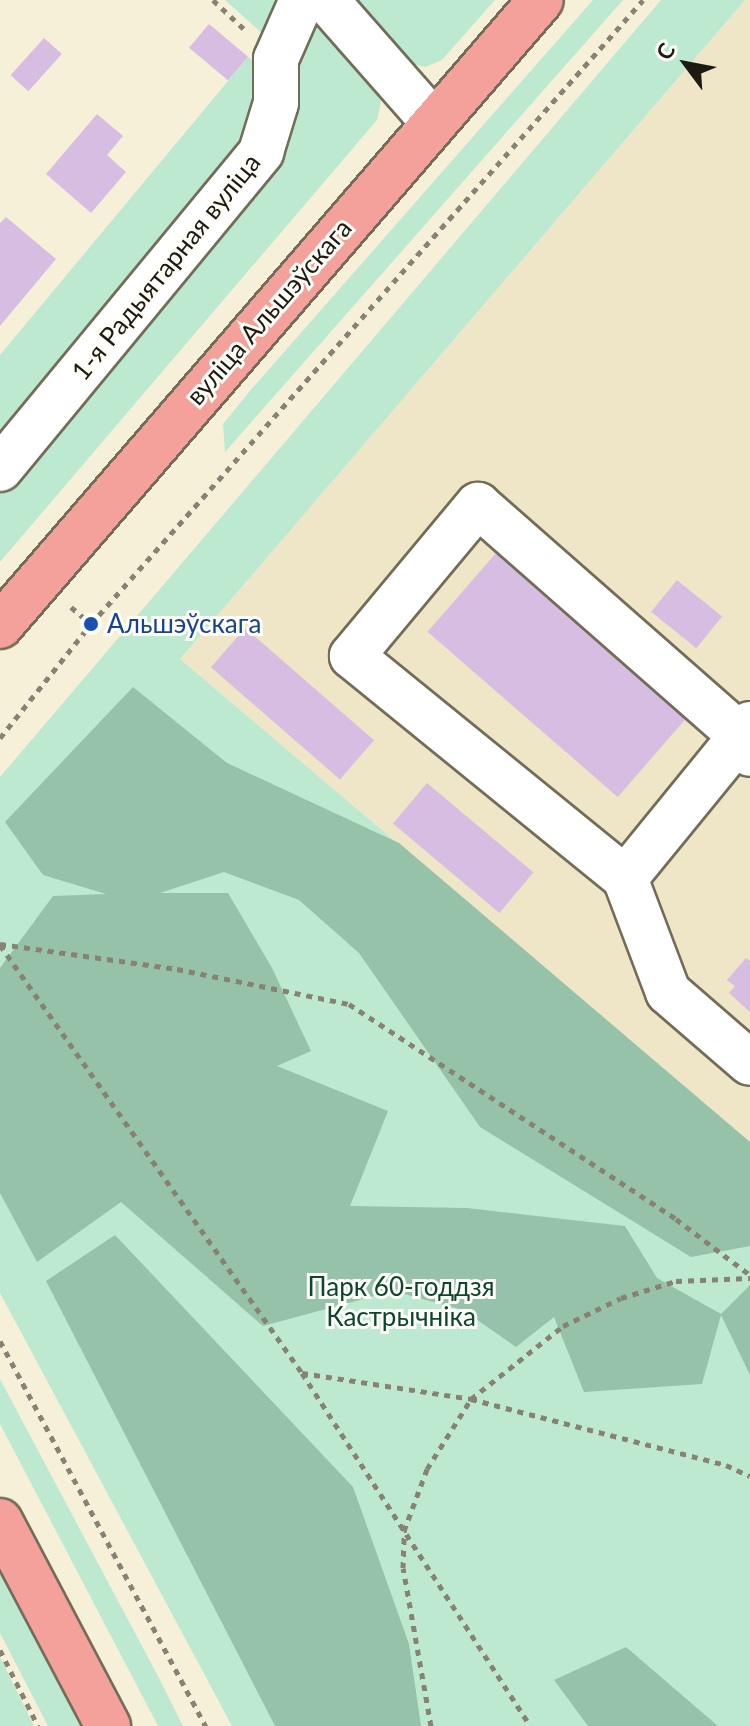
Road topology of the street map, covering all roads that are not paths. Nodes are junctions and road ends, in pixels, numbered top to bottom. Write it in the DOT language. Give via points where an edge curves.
graph roads {
  1 [pos="302,0"];
  2 [pos="326,0"];
  3 [pos="541,0"];
  4 [pos="433,122"];
  5 [pos="0,469"];
  6 [pos="0,626"];
  7 [pos="747,738"];
  8 [pos="625,878"];
  9 [pos="750,1063"];
  10 [pos="0,1521"];
  11 [pos="108,1726"];
  1 -- 5 [label="street, 1-я Радыятарная вуліца" via="276,59 276,103 261,152"];
  2 -- 4 [label="street"];
  3 -- 4 [label="main road, вуліца Альшэўскага"];
  4 -- 6 [label="main road, вуліца Альшэўскага"];
  7 -- 8 [label="street"];
  7 -- 8 [label="street" via="478,505 352,656"];
  8 -- 9 [label="street" via="668,992"];
  10 -- 11 [label="main road"];
}
